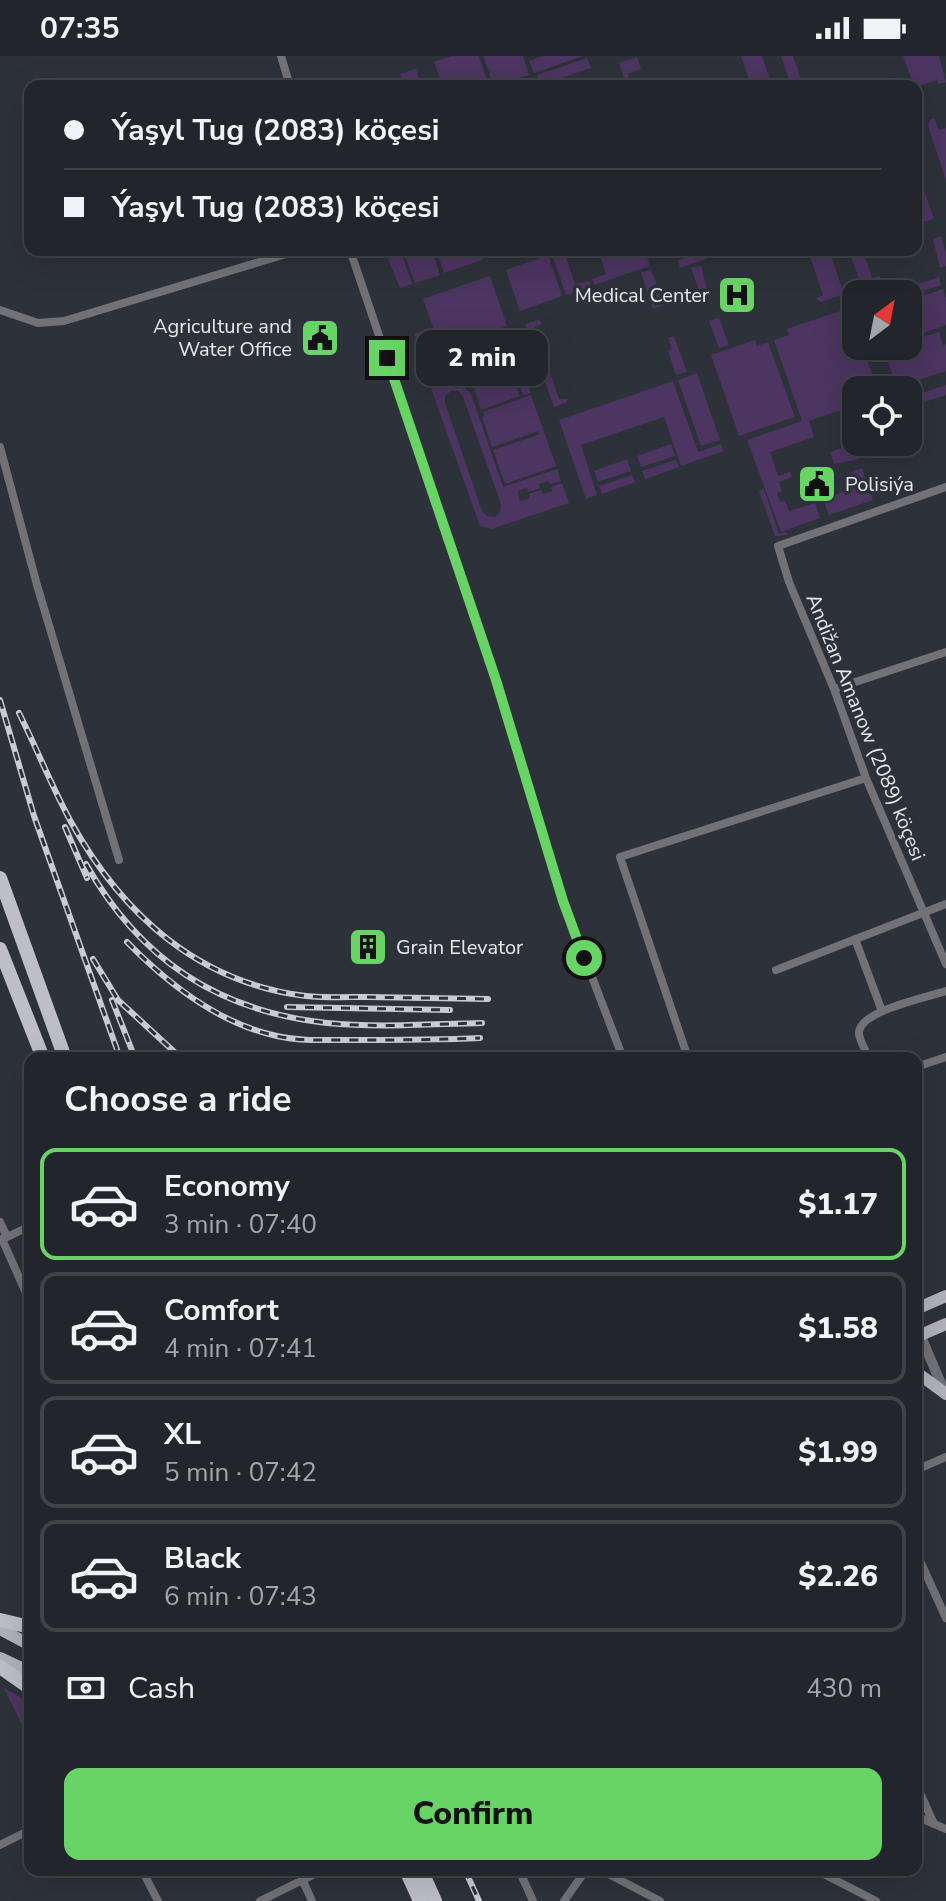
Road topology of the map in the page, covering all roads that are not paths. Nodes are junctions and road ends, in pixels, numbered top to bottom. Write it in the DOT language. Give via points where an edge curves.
graph roads {
  1 [pos="281,56"];
  2 [pos="288,80"];
  3 [pos="279,256"];
  4 [pos="352,256"];
  5 [pos="0,310"];
  6 [pos="0,447"];
  7 [pos="946,487"];
  8 [pos="946,652"];
  9 [pos="834,689"];
  10 [pos="866,778"];
  11 [pos="119,860"];
  12 [pos="0,878"];
  13 [pos="946,904"];
  14 [pos="925,911"];
  15 [pos="855,939"];
  16 [pos="0,949"];
  17 [pos="946,964"];
  18 [pos="776,970"];
  19 [pos="5,979"];
  20 [pos="946,991"];
  21 [pos="882,1011"];
  22 [pos="40,1052"];
  23 [pos="63,1052"];
  24 [pos="621,1052"];
  25 [pos="686,1052"];
  26 [pos="866,1052"];
  27 [pos="946,1057"];
  28 [pos="922,1065"];
  29 [pos="0,1222"];
  30 [pos="24,1229"];
  31 [pos="3,1238"];
  32 [pos="24,1288"];
  33 [pos="946,1296"];
  34 [pos="922,1306"];
  35 [pos="946,1324"];
  36 [pos="922,1331"];
  37 [pos="922,1344"];
  38 [pos="922,1376"];
  39 [pos="946,1385"];
  40 [pos="946,1394"];
  41 [pos="946,1457"];
  42 [pos="922,1467"];
  43 [pos="922,1565"];
  44 [pos="946,1618"];
  45 [pos="0,1620"];
  46 [pos="24,1626"];
  47 [pos="0,1629"];
  48 [pos="24,1642"];
  49 [pos="0,1658"];
  50 [pos="0,1667"];
  51 [pos="24,1669"];
  52 [pos="24,1685"];
  53 [pos="922,1797"];
  54 [pos="922,1819"];
  55 [pos="934,1824"];
  56 [pos="946,1829"];
  57 [pos="24,1833"];
  58 [pos="0,1845"];
  59 [pos="145,1876"];
  60 [pos="300,1876"];
  61 [pos="310,1876"];
  62 [pos="409,1876"];
  63 [pos="424,1876"];
  64 [pos="522,1876"];
  65 [pos="582,1876"];
  66 [pos="612,1876"];
  67 [pos="828,1876"];
  68 [pos="302,1880"];
  69 [pos="158,1901"];
  70 [pos="260,1901"];
  71 [pos="312,1901"];
  72 [pos="420,1901"];
  73 [pos="435,1901"];
  74 [pos="533,1901"];
  75 [pos="564,1901"];
  76 [pos="660,1901"];
  77 [pos="876,1901"];
  1 -- 2 [label="street"];
  3 -- 5 [label="street" via="64,321 38,323"];
  4 -- 24 [label="street" via="496,680 563,901"];
  6 -- 11 [label="street"];
  7 -- 9 [label="street, Andižan Amanow (2089) köçesi" via="778,546"];
  8 -- 9 [label="street"];
  9 -- 10 [label="street, Andižan Amanow (2089) köçesi"];
  10 -- 14 [label="street, Andižan Amanow (2089) köçesi"];
  10 -- 25 [label="street" via="620,857"];
  12 -- 23 [label="highway"];
  13 -- 14 [label="street"];
  14 -- 15 [label="street"];
  14 -- 17 [label="street, Andižan Amanow (2089) köçesi"];
  15 -- 18 [label="street"];
  15 -- 21 [label="street"];
  16 -- 19 [label="highway"];
  19 -- 22 [label="highway"];
  20 -- 21 [label="street"];
  21 -- 26 [label="street" via="861,1026"];
  27 -- 28 [label="street"];
  29 -- 31 [label="street"];
  30 -- 31 [label="street"];
  31 -- 32 [label="street"];
  33 -- 34 [label="main road"];
  35 -- 36 [label="main road"];
  37 -- 40 [label="street"];
  38 -- 40 [label="main road"];
  39 -- 40 [label="main road"];
  41 -- 42 [label="street"];
  43 -- 44 [label="street"];
  45 -- 46 [label="highway"];
  47 -- 48 [label="main road"];
  49 -- 51 [label="main road"];
  50 -- 52 [label="highway"];
  53 -- 55 [label="street"];
  54 -- 55 [label="street"];
  55 -- 56 [label="street"];
  57 -- 58 [label="street"];
  59 -- 69 [label="street"];
  60 -- 68 [label="street"];
  61 -- 68 [label="street"];
  62 -- 72 [label="highway"];
  63 -- 73 [label="highway"];
  64 -- 74 [label="street"];
  65 -- 75 [label="street"];
  66 -- 76 [label="street"];
  67 -- 77 [label="street"];
  68 -- 70 [label="street"];
  68 -- 71 [label="street"];
}
